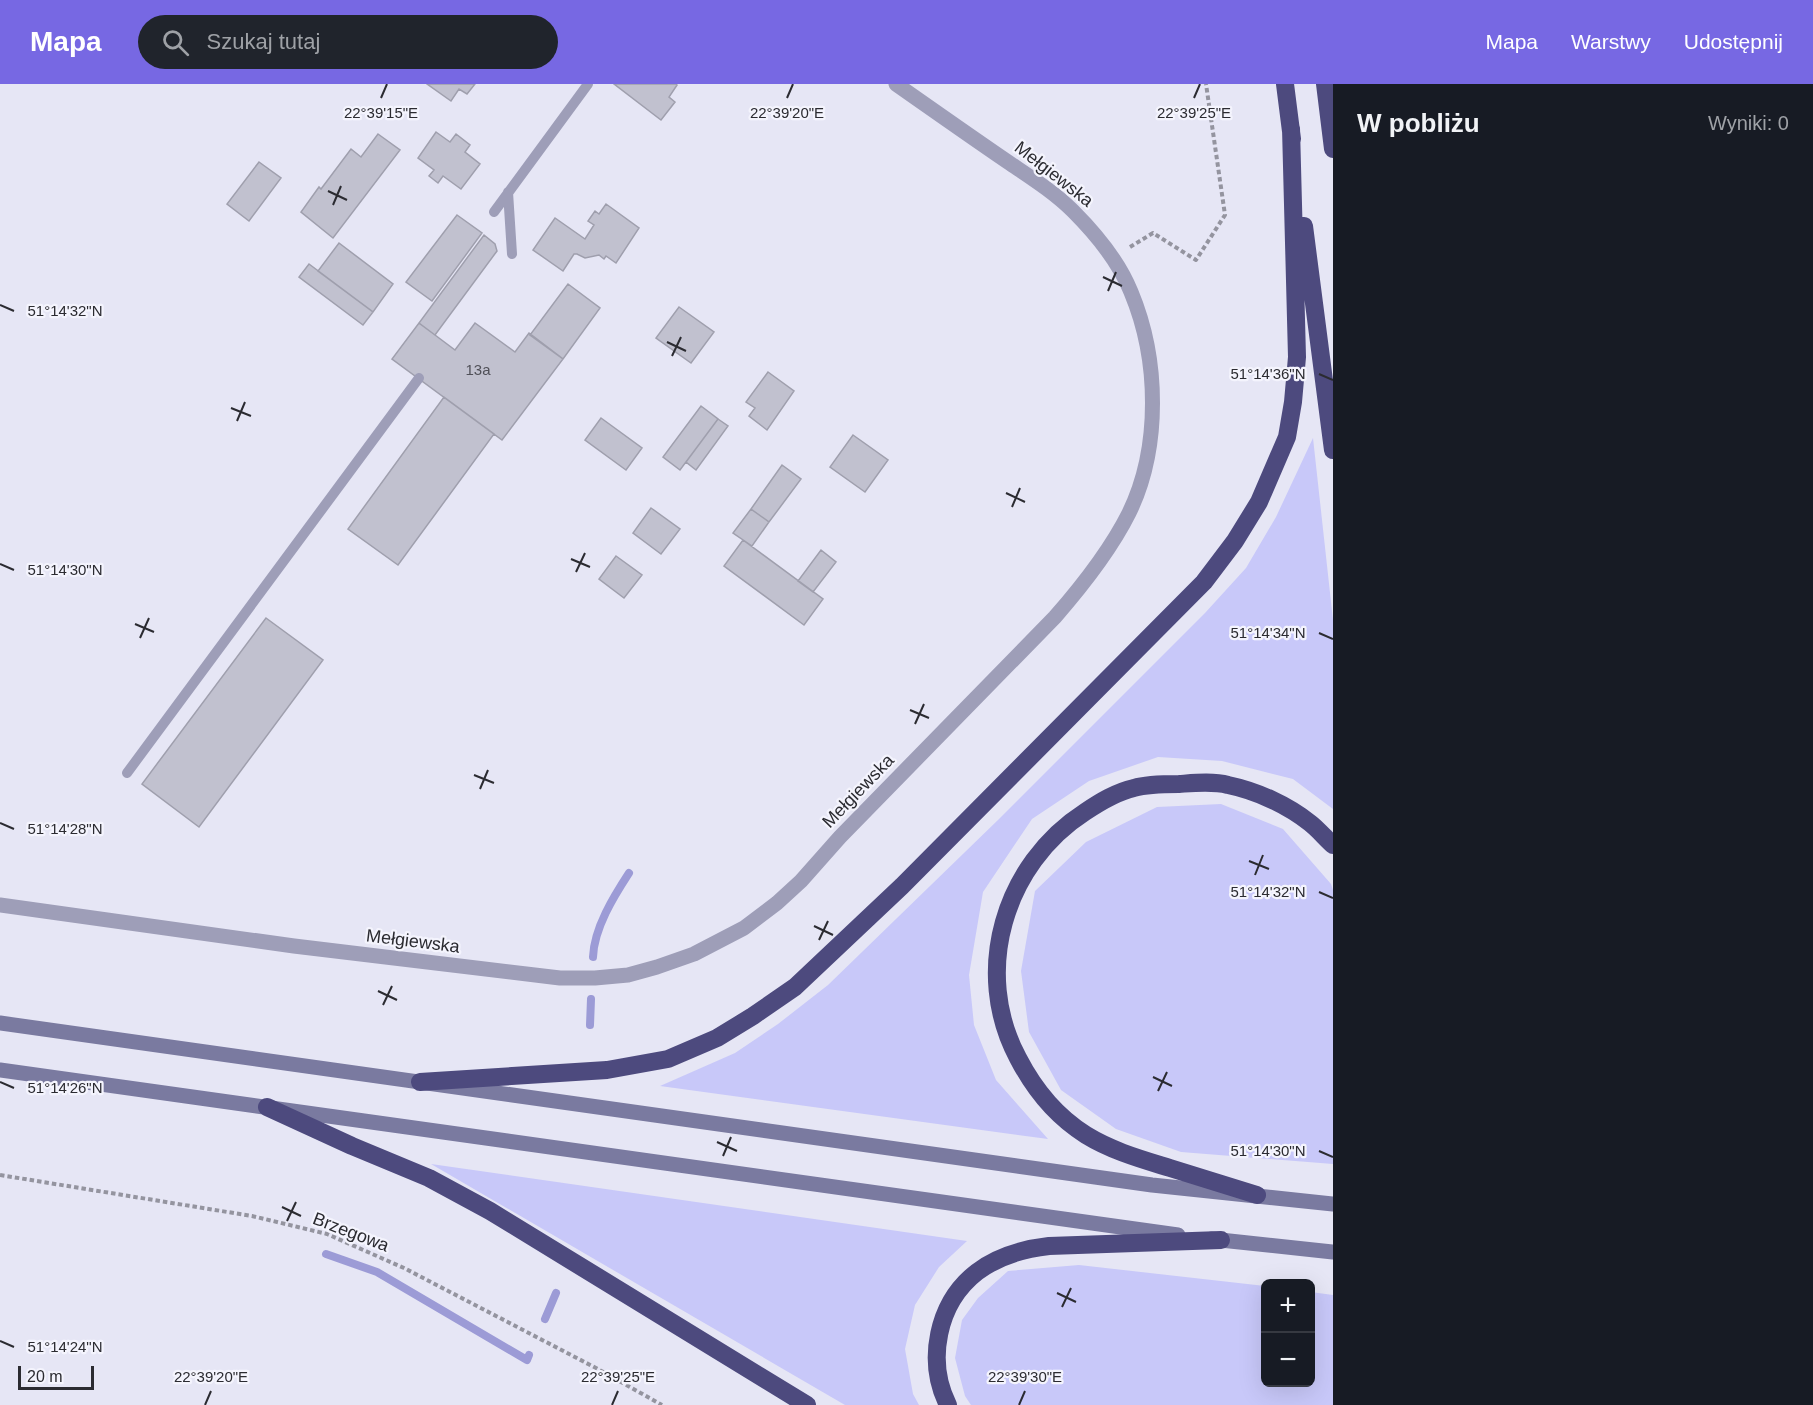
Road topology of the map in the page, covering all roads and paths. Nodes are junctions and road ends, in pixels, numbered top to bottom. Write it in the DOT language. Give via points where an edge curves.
graph roads {
  1 [pos="588,84"];
  2 [pos="896,84"];
  3 [pos="1206,84"];
  4 [pos="1285,84"];
  5 [pos="1325,84"];
  6 [pos="1291,128"];
  7 [pos="1333,149"];
  8 [pos="508,192"];
  9 [pos="494,212"];
  10 [pos="512,254"];
  11 [pos="1112,257"];
  12 [pos="419,378"];
  13 [pos="1333,450"];
  14 [pos="127,773"];
  15 [pos="1333,845"];
  16 [pos="0,905"];
  17 [pos="0,1023"];
  18 [pos="0,1070"];
  19 [pos="420,1082"];
  20 [pos="267,1107"];
  21 [pos="0,1175"];
  22 [pos="1257,1195"];
  23 [pos="1333,1204"];
  24 [pos="1221,1240"];
  25 [pos="1333,1252"];
  26 [pos="662,1405"];
  27 [pos="807,1405"];
  28 [pos="948,1405"];
  1 -- 8 [label="lane"];
  2 -- 11 [label="street, Mełgiewska" via="1072,210"];
  3 -- 11 [label="path" via="1225,215 1196,260 1153,233"];
  4 -- 6 [label="highway"];
  5 -- 7 [label="highway"];
  6 -- 13 [label="highway"];
  6 -- 19 [label="highway" via="1297,357 1287,437 1259,502 1204,582 902,886 795,987 753,1016 717,1038 668,1059 608,1070"];
  8 -- 9 [label="lane"];
  8 -- 10 [label="lane"];
  11 -- 16 [label="street, Mełgiewska" via="1131,291 1142,324 1153,408 1149,449 1129,513 1099,562 1055,617 801,880 744,928 694,954 628,975 560,978"];
  12 -- 14 [label="lane"];
  15 -- 22 [label="highway" via="1311,823 1284,807 1227,784 1134,788 1103,800 1045,845 1023,874 1000,933 999,1006 1008,1039 1027,1076 1053,1110 1086,1135 1124,1154"];
  17 -- 19 [label="main road"];
  18 -- 20 [label="main road"];
  19 -- 22 [label="main road" via="1152,1185"];
  20 -- 24 [label="main road"];
  20 -- 27 [label="highway" via="429,1178 490,1211"];
  21 -- 26 [label="path, Brzegowa" via="252,1215 327,1234 404,1268"];
  22 -- 23 [label="main road"];
  24 -- 25 [label="main road"];
  24 -- 28 [label="highway" via="1038,1247 1008,1255 977,1271 958,1291 939,1330 938,1379"];
}
